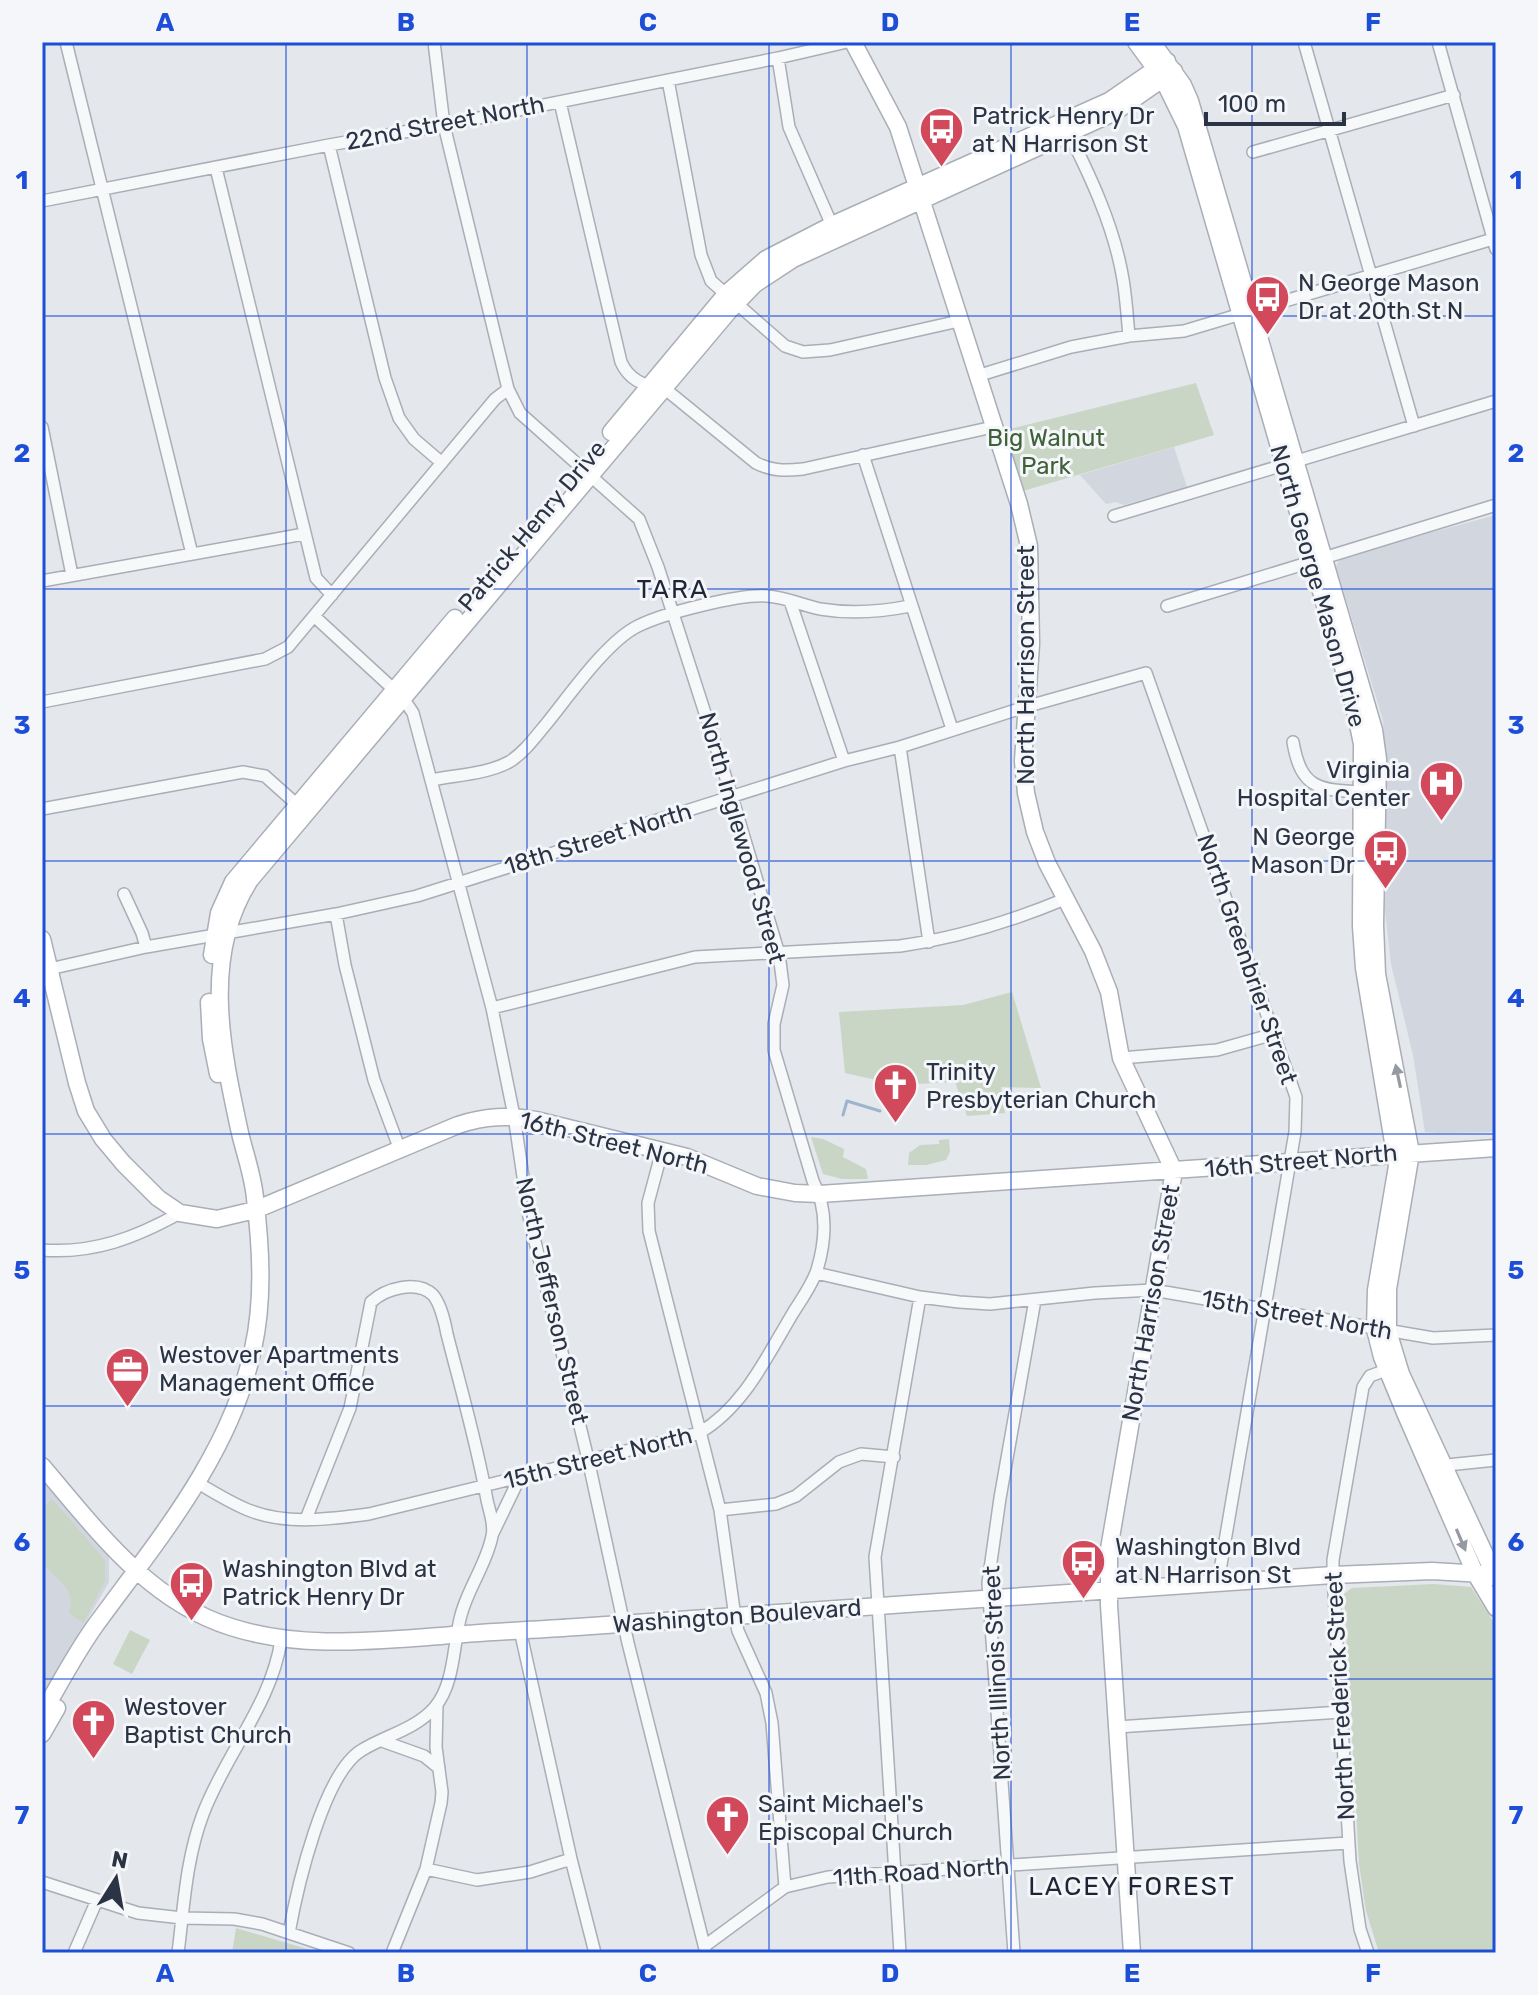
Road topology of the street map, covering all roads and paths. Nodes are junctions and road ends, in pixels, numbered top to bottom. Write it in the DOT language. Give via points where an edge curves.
graph roads {
  1 [pos="66,42"];
  2 [pos="434,42"];
  3 [pos="847,42"];
  4 [pos="853,42"];
  5 [pos="1136,42"];
  6 [pos="1152,42"];
  7 [pos="1304,42"];
  8 [pos="1438,42"];
  9 [pos="778,58"];
  10 [pos="1165,70"];
  11 [pos="668,80"];
  12 [pos="1454,95"];
  13 [pos="560,102"];
  14 [pos="444,125"];
  15 [pos="1066,128"];
  16 [pos="1330,130"];
  17 [pos="329,145"];
  18 [pos="1253,152"];
  19 [pos="216,168"];
  20 [pos="102,190"];
  21 [pos="920,193"];
  22 [pos="42,201"];
  23 [pos="835,232"];
  24 [pos="1494,244"];
  25 [pos="1372,276"];
  26 [pos="732,298"];
  27 [pos="1246,312"];
  28 [pos="959,321"];
  29 [pos="1129,336"];
  30 [pos="977,376"];
  31 [pos="656,388"];
  32 [pos="508,389"];
  33 [pos="1496,401"];
  34 [pos="1414,426"];
  35 [pos="42,427"];
  36 [pos="993,427"];
  37 [pos="863,455"];
  38 [pos="442,463"];
  39 [pos="1290,464"];
  40 [pos="585,471"];
  41 [pos="1496,505"];
  42 [pos="1114,516"];
  43 [pos="304,534"];
  44 [pos="192,554"];
  45 [pos="1318,560"];
  46 [pos="72,575"];
  47 [pos="42,581"];
  48 [pos="332,595"];
  49 [pos="790,601"];
  50 [pos="910,606"];
  51 [pos="1167,606"];
  52 [pos="673,614"];
  53 [pos="314,616"];
  54 [pos="1146,673"];
  55 [pos="398,694"];
  56 [pos="42,702"];
  57 [pos="1025,707"];
  58 [pos="952,729"];
  59 [pos="1293,742"];
  60 [pos="900,747"];
  61 [pos="844,761"];
  62 [pos="432,780"];
  63 [pos="1362,792"];
  64 [pos="732,797"];
  65 [pos="42,809"];
  66 [pos="302,809"];
  67 [pos="458,883"];
  68 [pos="124,894"];
  69 [pos="1065,899"];
  70 [pos="336,914"];
  71 [pos="220,935"];
  72 [pos="42,939"];
  73 [pos="929,942"];
  74 [pos="146,947"];
  75 [pos="779,954"];
  76 [pos="46,970"];
  77 [pos="492,1008"];
  78 [pos="1274,1034"];
  79 [pos="1121,1058"];
  80 [pos="514,1116"];
  81 [pos="1496,1148"];
  82 [pos="400,1150"];
  83 [pos="662,1151"];
  84 [pos="1404,1153"];
  85 [pos="1290,1163"];
  86 [pos="1174,1171"];
  87 [pos="820,1194"];
  88 [pos="255,1210"];
  89 [pos="180,1213"];
  90 [pos="42,1250"];
  91 [pos="816,1273"];
  92 [pos="1153,1290"];
  93 [pos="920,1297"];
  94 [pos="1035,1300"];
  95 [pos="1263,1310"];
  96 [pos="1382,1330"];
  97 [pos="1496,1335"];
  98 [pos="1393,1367"];
  99 [pos="699,1433"];
  100 [pos="894,1457"];
  101 [pos="588,1459"];
  102 [pos="1496,1460"];
  103 [pos="42,1466"];
  104 [pos="1436,1466"];
  105 [pos="520,1477"];
  106 [pos="196,1482"];
  107 [pos="485,1487"];
  108 [pos="720,1510"];
  109 [pos="306,1519"];
  110 [pos="493,1534"];
  111 [pos="137,1572"];
  112 [pos="1475,1573"];
  113 [pos="1333,1575"];
  114 [pos="1496,1577"];
  115 [pos="1218,1582"];
  116 [pos="1108,1590"];
  117 [pos="989,1598"];
  118 [pos="878,1607"];
  119 [pos="1496,1608"];
  120 [pos="735,1617"];
  121 [pos="624,1624"];
  122 [pos="520,1630"];
  123 [pos="458,1634"];
  124 [pos="281,1640"];
  125 [pos="437,1705"];
  126 [pos="1341,1712"];
  127 [pos="42,1714"];
  128 [pos="1117,1727"];
  129 [pos="42,1734"];
  130 [pos="382,1741"];
  131 [pos="439,1768"];
  132 [pos="1348,1843"];
  133 [pos="1125,1857"];
  134 [pos="571,1859"];
  135 [pos="1007,1865"];
  136 [pos="426,1869"];
  137 [pos="895,1872"];
  138 [pos="42,1882"];
  139 [pos="785,1887"];
  140 [pos="97,1900"];
  141 [pos="182,1918"];
  142 [pos="289,1933"];
  143 [pos="706,1949"];
  144 [pos="74,1953"];
  145 [pos="178,1953"];
  146 [pos="349,1953"];
  147 [pos="392,1953"];
  148 [pos="595,1953"];
  149 [pos="900,1953"];
  150 [pos="1014,1953"];
  151 [pos="1132,1953"];
  152 [pos="1368,1953"];
  1 -- 20 [label="street"];
  2 -- 14 [label="street"];
  3 -- 9 [label="street, 22nd Street North"];
  4 -- 21 [label="street, North Harrison Street" via="898,127"];
  5 -- 10 [label="street, North George Mason Drive"];
  6 -- 10 [label="street, North George Mason Drive"];
  7 -- 16 [label="street"];
  8 -- 12 [label="street"];
  9 -- 11 [label="street, 22nd Street North"];
  9 -- 23 [label="street" via="789,127"];
  10 -- 15 [label="street, Patrick Henry Drive" via="1128,105"];
  10 -- 27 [label="street, North George Mason Drive"];
  11 -- 13 [label="street, 22nd Street North"];
  11 -- 26 [label="street" via="701,255 711,281"];
  12 -- 16 [label="street"];
  12 -- 24 [label="street"];
  13 -- 14 [label="street, 22nd Street North"];
  13 -- 31 [label="street" via="621,362 625,372"];
  14 -- 17 [label="street, 22nd Street North"];
  14 -- 32 [label="street"];
  15 -- 21 [label="street, Patrick Henry Drive"];
  15 -- 29 [label="street" via="1092,183 1122,272"];
  16 -- 18 [label="street"];
  16 -- 25 [label="street"];
  17 -- 19 [label="street, 22nd Street North"];
  17 -- 38 [label="street" via="389,391 414,439"];
  19 -- 20 [label="street, 22nd Street North"];
  19 -- 43 [label="street"];
  20 -- 22 [label="street, 22nd Street North"];
  20 -- 44 [label="street"];
  21 -- 23 [label="street, Patrick Henry Drive"];
  21 -- 28 [label="street, North Harrison Street"];
  23 -- 26 [label="street, Patrick Henry Drive"];
  24 -- 25 [label="street"];
  25 -- 27 [label="street"];
  25 -- 34 [label="street"];
  26 -- 28 [label="street" via="785,346 803,352"];
  26 -- 31 [label="street, Patrick Henry Drive"];
  27 -- 29 [label="street" via="1184,331"];
  27 -- 39 [label="street, North George Mason Drive"];
  28 -- 30 [label="street, North Harrison Street"];
  29 -- 30 [label="street" via="1071,347"];
  30 -- 36 [label="street, North Harrison Street"];
  31 -- 37 [label="street" via="769,469 803,469"];
  31 -- 40 [label="street, Patrick Henry Drive"];
  32 -- 38 [label="street"];
  32 -- 40 [label="street" via="520,413"];
  33 -- 34 [label="street"];
  34 -- 39 [label="street"];
  35 -- 46 [label="street"];
  36 -- 37 [label="street"];
  36 -- 57 [label="street, North Harrison Street" via="1029,546 1031,644"];
  37 -- 50 [label="street"];
  38 -- 48 [label="street"];
  39 -- 42 [label="street"];
  39 -- 45 [label="street, North George Mason Drive"];
  40 -- 52 [label="street, North Inglewood Street" via="639,519"];
  40 -- 55 [label="street, Patrick Henry Drive"];
  41 -- 45 [label="street"];
  43 -- 44 [label="street"];
  43 -- 48 [label="street" via="316,578"];
  44 -- 46 [label="street"];
  45 -- 51 [label="street"];
  45 -- 63 [label="street, North George Mason Drive" via="1362,744"];
  84 -- 45 [label="street, North George Mason Drive, one-way" via="1377,974 1374,730"];
  46 -- 47 [label="street"];
  48 -- 53 [label="street"];
  49 -- 50 [label="street" via="847,612"];
  49 -- 52 [label="street" via="761,595"];
  49 -- 61 [label="street"];
  50 -- 58 [label="street"];
  52 -- 62 [label="street" via="634,628 613,645 509,762"];
  52 -- 64 [label="street, North Inglewood Street"];
  53 -- 55 [label="street"];
  53 -- 56 [label="street" via="288,647 265,659"];
  54 -- 57 [label="street, 18th Street North"];
  54 -- 78 [label="street, North Greenbrier Street"];
  55 -- 62 [label="street, North Jefferson Street" via="413,713"];
  55 -- 66 [label="street, Patrick Henry Drive"];
  57 -- 58 [label="street, 18th Street North"];
  57 -- 69 [label="street, North Harrison Street" via="1026,793 1035,832"];
  58 -- 60 [label="street, 18th Street North"];
  59 -- 63 [label="street" via="1307,780 1329,790"];
  60 -- 61 [label="street, 18th Street North"];
  60 -- 73 [label="street"];
  61 -- 64 [label="street, 18th Street North"];
  62 -- 67 [label="street, North Jefferson Street"];
  63 -- 84 [label="street, North George Mason Drive" via="1364,968"];
  64 -- 67 [label="street, 18th Street North"];
  64 -- 75 [label="street, North Inglewood Street"];
  65 -- 66 [label="street" via="243,772 265,776"];
  66 -- 71 [label="street, Patrick Henry Drive" via="250,880"];
  67 -- 70 [label="street, 18th Street North"];
  67 -- 77 [label="street, North Jefferson Street"];
  68 -- 74 [label="street"];
  69 -- 73 [label="street"];
  69 -- 79 [label="street, North Harrison Street" via="1109,992"];
  70 -- 71 [label="street, 18th Street North"];
  70 -- 82 [label="street" via="374,1080"];
  71 -- 74 [label="street, 18th Street North"];
  71 -- 88 [label="street, Patrick Henry Drive" via="223,1038"];
  72 -- 76 [label="street"];
  73 -- 75 [label="street"];
  74 -- 76 [label="street, 18th Street North"];
  75 -- 77 [label="street" via="695,957"];
  75 -- 87 [label="street, North Inglewood Street" via="783,985 774,1050"];
  76 -- 89 [label="street" via="86,1111 123,1163"];
  77 -- 80 [label="street, North Jefferson Street"];
  78 -- 79 [label="street" via="1217,1050"];
  78 -- 85 [label="street, North Greenbrier Street" via="1296,1097"];
  79 -- 86 [label="street, North Harrison Street"];
  80 -- 82 [label="street, 16th Street North" via="472,1120"];
  80 -- 83 [label="street, 16th Street North"];
  80 -- 101 [label="street, North Jefferson Street" via="529,1217"];
  81 -- 84 [label="street, 16th Street North"];
  82 -- 88 [label="street, 16th Street North"];
  83 -- 87 [label="street, 16th Street North" via="757,1186"];
  83 -- 99 [label="street" via="648,1203 649,1231"];
  84 -- 85 [label="street, 16th Street North"];
  84 -- 96 [label="street, North George Mason Drive" via="1375,1301"];
  85 -- 86 [label="street, 16th Street North"];
  85 -- 95 [label="street, North Greenbrier Street"];
  86 -- 87 [label="street, 16th Street North"];
  86 -- 92 [label="street, North Harrison Street"];
  87 -- 91 [label="street, North Inglewood Street" via="825,1225"];
  88 -- 89 [label="street, 16th Street North" via="217,1219"];
  88 -- 106 [label="street, Patrick Henry Drive" via="260,1283 254,1348 228,1425"];
  89 -- 90 [label="street" via="113,1244"];
  91 -- 93 [label="street, 15th Street North"];
  91 -- 99 [label="street, 15th Street North" via="743,1394"];
  92 -- 94 [label="street, 15th Street North"];
  92 -- 95 [label="street, 15th Street North"];
  92 -- 116 [label="street, North Harrison Street" via="1109,1549"];
  93 -- 94 [label="street, 15th Street North" via="990,1304"];
  93 -- 100 [label="street"];
  94 -- 117 [label="street, North Illinois Street" via="995,1528"];
  95 -- 96 [label="street, 15th Street North"];
  95 -- 115 [label="street, North Greenbrier Street"];
  96 -- 97 [label="street, 15th Street North" via="1433,1338"];
  96 -- 98 [label="street, North George Mason Drive"];
  98 -- 104 [label="street, North George Mason Drive"];
  98 -- 113 [label="street, North Frederick Street" via="1370,1376 1363,1387"];
  99 -- 101 [label="street, 15th Street North"];
  99 -- 108 [label="street"];
  100 -- 108 [label="street" via="861,1454 839,1462 796,1496 776,1504"];
  100 -- 118 [label="street" via="875,1557"];
  101 -- 105 [label="street, 15th Street North"];
  101 -- 121 [label="street, North Jefferson Street"];
  102 -- 104 [label="street"];
  103 -- 111 [label="street, Washington Boulevard"];
  104 -- 112 [label="street, North George Mason Drive, one-way"];
  104 -- 114 [label="street, North George Mason Drive"];
  105 -- 107 [label="street, 15th Street North"];
  105 -- 110 [label="street"];
  106 -- 109 [label="street, 15th Street North" via="251,1511"];
  106 -- 111 [label="street, Patrick Henry Drive"];
  107 -- 109 [label="street, 15th Street North" via="366,1514"];
  107 -- 109 [label="street" via="434,1295 411,1287 382,1292 371,1302 350,1408"];
  107 -- 110 [label="street"];
  108 -- 120 [label="street"];
  110 -- 123 [label="street"];
  111 -- 124 [label="street, Washington Boulevard" via="202,1616"];
  111 -- 127 [label="street, Patrick Henry Drive" via="94,1627"];
  111 -- 129 [label="street, Patrick Henry Drive"];
  112 -- 113 [label="street, Washington Boulevard"];
  112 -- 114 [label="street, Washington Boulevard"];
  112 -- 119 [label="street, North George Mason Drive"];
  113 -- 115 [label="street, Washington Boulevard"];
  113 -- 126 [label="street, North Frederick Street"];
  115 -- 116 [label="street, Washington Boulevard"];
  116 -- 117 [label="street, Washington Boulevard"];
  116 -- 128 [label="street, North Harrison Street"];
  117 -- 118 [label="street, Washington Boulevard"];
  117 -- 135 [label="street, North Illinois Street"];
  118 -- 120 [label="street, Washington Boulevard"];
  118 -- 137 [label="street"];
  120 -- 121 [label="street, Washington Boulevard"];
  120 -- 139 [label="street" via="766,1693 772,1723"];
  121 -- 122 [label="street, Washington Boulevard"];
  121 -- 143 [label="street, North Jefferson Street"];
  122 -- 123 [label="street, Washington Boulevard"];
  122 -- 134 [label="street"];
  123 -- 124 [label="street, Washington Boulevard"];
  123 -- 125 [label="street"];
  124 -- 141 [label="street" via="256,1708 203,1813 187,1869"];
  125 -- 130 [label="street"];
  125 -- 131 [label="street"];
  126 -- 128 [label="street"];
  126 -- 132 [label="street, North Frederick Street"];
  128 -- 133 [label="street, North Harrison Street"];
  130 -- 131 [label="street" via="424,1756"];
  130 -- 142 [label="street" via="346,1763 318,1818"];
  131 -- 136 [label="street" via="442,1792"];
  132 -- 133 [label="street, 11th Road North"];
  132 -- 152 [label="street, North Frederick Street"];
  133 -- 135 [label="street, 11th Road North"];
  133 -- 151 [label="street, North Harrison Street"];
  134 -- 136 [label="street" via="477,1880"];
  134 -- 148 [label="street"];
  135 -- 137 [label="street, 11th Road North"];
  135 -- 150 [label="street, North Illinois Street"];
  136 -- 147 [label="street"];
  137 -- 139 [label="street, 11th Road North" via="828,1877"];
  137 -- 149 [label="street"];
  138 -- 140 [label="street"];
  139 -- 143 [label="street, 11th Road North"];
  140 -- 141 [label="street" via="138,1913"];
  140 -- 144 [label="street"];
  141 -- 142 [label="street" via="234,1919"];
  141 -- 145 [label="street"];
  142 -- 146 [label="street"];
}
